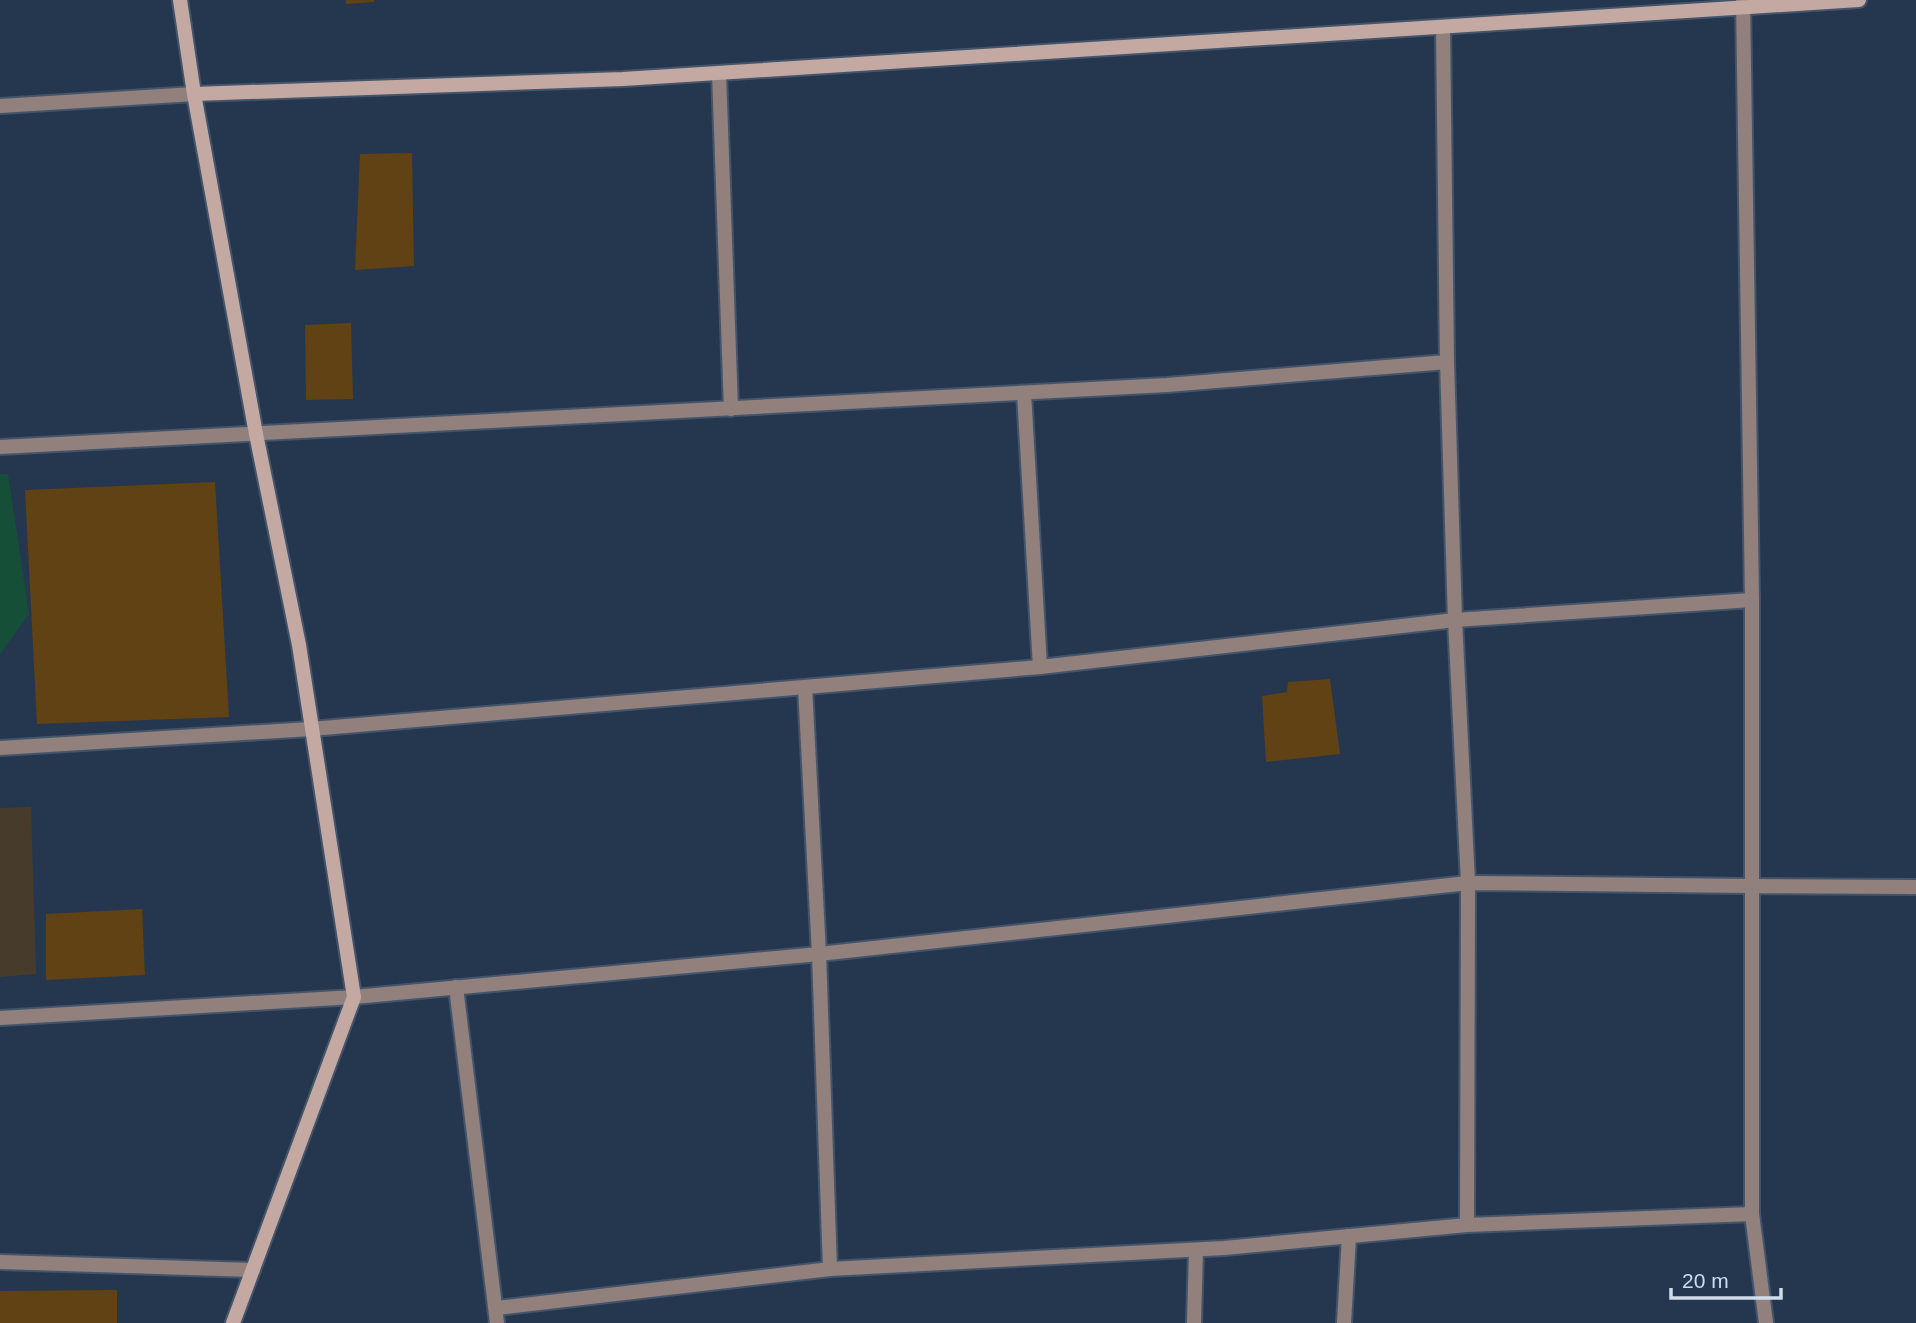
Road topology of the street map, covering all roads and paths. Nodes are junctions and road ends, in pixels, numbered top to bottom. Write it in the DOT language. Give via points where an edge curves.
graph roads {
  1 [pos="180,0"];
  2 [pos="1859,0"];
  3 [pos="1744,3"];
  4 [pos="1443,28"];
  5 [pos="719,73"];
  6 [pos="194,94"];
  7 [pos="0,106"];
  8 [pos="1447,362"];
  9 [pos="1024,393"];
  10 [pos="732,409"];
  11 [pos="256,434"];
  12 [pos="0,447"];
  13 [pos="1752,600"];
  14 [pos="1455,620"];
  15 [pos="1040,667"];
  16 [pos="805,687"];
  17 [pos="311,729"];
  18 [pos="0,748"];
  19 [pos="1468,883"];
  20 [pos="1752,886"];
  21 [pos="1916,887"];
  22 [pos="819,954"];
  23 [pos="456,987"];
  24 [pos="354,997"];
  25 [pos="0,1018"];
  26 [pos="1752,1214"];
  27 [pos="1467,1225"];
  28 [pos="1349,1236"];
  29 [pos="1196,1250"];
  30 [pos="0,1262"];
  31 [pos="831,1269"];
  32 [pos="253,1270"];
  33 [pos="497,1316"];
  34 [pos="233,1323"];
  35 [pos="1194,1323"];
  36 [pos="1344,1323"];
  37 [pos="1766,1323"];
  1 -- 6 [label="street"];
  2 -- 3 [label="street"];
  3 -- 4 [label="street"];
  3 -- 13 [label="street"];
  4 -- 5 [label="street"];
  4 -- 8 [label="street"];
  5 -- 6 [label="street"];
  5 -- 10 [label="street"];
  6 -- 7 [label="street"];
  6 -- 11 [label="street"];
  8 -- 9 [label="street"];
  8 -- 14 [label="street"];
  9 -- 10 [label="street"];
  9 -- 15 [label="street"];
  10 -- 11 [label="street"];
  11 -- 12 [label="street"];
  11 -- 17 [label="street" via="299,645"];
  13 -- 14 [label="street"];
  13 -- 20 [label="street"];
  14 -- 15 [label="street"];
  14 -- 19 [label="street"];
  15 -- 16 [label="street"];
  16 -- 17 [label="street"];
  16 -- 22 [label="street"];
  17 -- 18 [label="street"];
  17 -- 24 [label="street"];
  19 -- 20 [label="street"];
  19 -- 22 [label="street"];
  19 -- 27 [label="street"];
  20 -- 21 [label="street"];
  20 -- 26 [label="street"];
  22 -- 23 [label="street"];
  22 -- 31 [label="street"];
  23 -- 24 [label="street"];
  23 -- 33 [label="street"];
  24 -- 25 [label="street"];
  24 -- 32 [label="street"];
  26 -- 27 [label="street"];
  26 -- 37 [label="street"];
  27 -- 28 [label="street"];
  28 -- 29 [label="street"];
  28 -- 36 [label="street"];
  29 -- 31 [label="street"];
  29 -- 35 [label="street"];
  30 -- 32 [label="street"];
  31 -- 33 [label="street"];
  32 -- 34 [label="street"];
}
